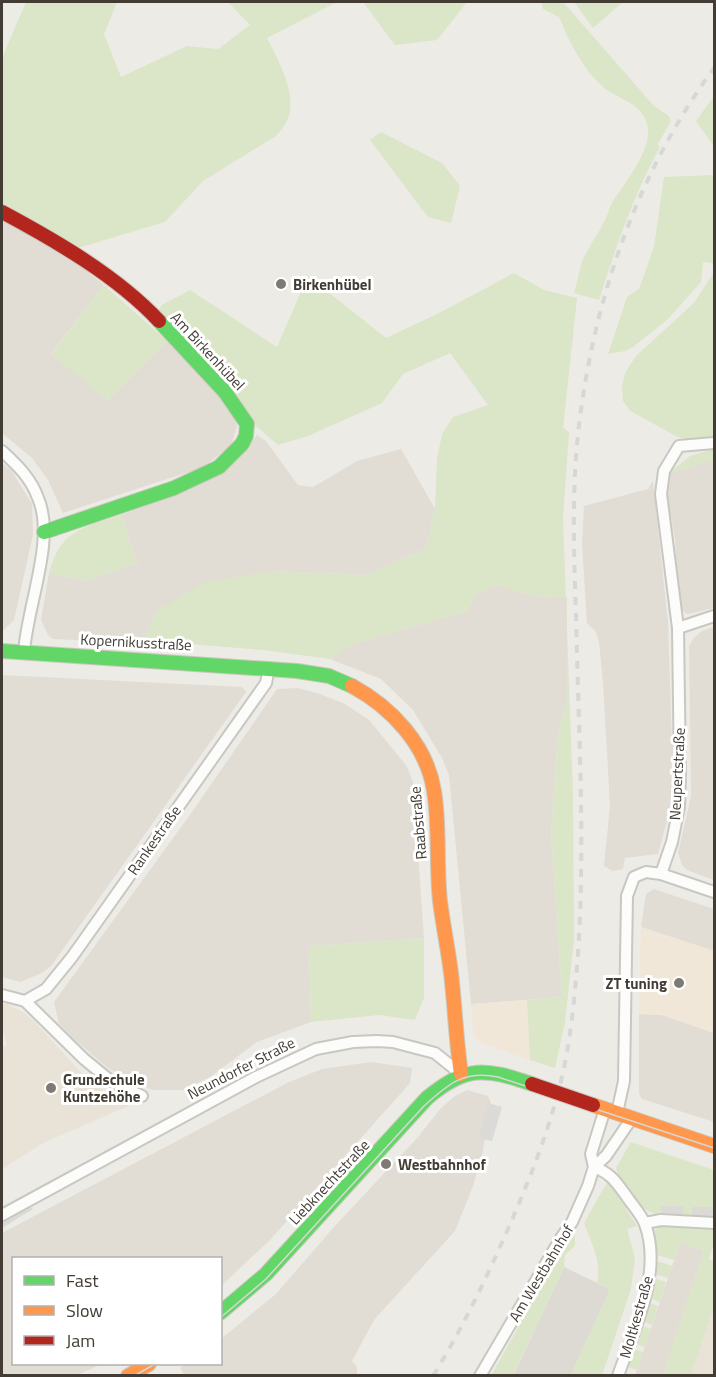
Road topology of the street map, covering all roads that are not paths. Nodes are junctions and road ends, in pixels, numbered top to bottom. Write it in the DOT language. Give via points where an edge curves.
graph roads {
  1 [pos="2,212"];
  2 [pos="714,443"];
  3 [pos="2,451"];
  4 [pos="44,532"];
  5 [pos="714,616"];
  6 [pos="678,628"];
  7 [pos="2,651"];
  8 [pos="24,652"];
  9 [pos="268,668"];
  10 [pos="661,874"];
  11 [pos="714,892"];
  12 [pos="2,995"];
  13 [pos="25,1001"];
  14 [pos="461,1074"];
  15 [pos="142,1096"];
  16 [pos="605,1109"];
  17 [pos="632,1118"];
  18 [pos="714,1146"];
  19 [pos="594,1167"];
  20 [pos="2,1215"];
  21 [pos="645,1223"];
  22 [pos="714,1223"];
  23 [pos="222,1311"];
  24 [pos="146,1365"];
  25 [pos="128,1376"];
  26 [pos="480,1376"];
  27 [pos="618,1376"];
  1 -- 4 [label="street, Am Birkenhübel" via="112,280 149,310 225,392 246,424 242,444 219,467 174,488"];
  2 -- 6 [label="street, Neupertstraße" via="679,446 664,471 661,494"];
  3 -- 4 [label="street" via="33,486"];
  4 -- 8 [label="street"];
  5 -- 6 [label="street"];
  6 -- 10 [label="street, Neupertstraße" via="679,807"];
  7 -- 8 [label="street, Kopernikusstraße"];
  8 -- 9 [label="street, Kopernikusstraße"];
  9 -- 13 [label="street, Rankestraße" via="266,684 72,957 46,989"];
  9 -- 14 [label="street, Raabstraße" via="300,671 349,684 389,711 421,753 430,773 436,810 440,899"];
  10 -- 11 [label="street"];
  10 -- 16 [label="street" via="646,872 634,877 627,896 624,1081"];
  12 -- 13 [label="street"];
  13 -- 15 [label="street" via="112,1082"];
  14 -- 16 [label="street, bridge" via="481,1071 511,1076"];
  14 -- 20 [label="street, Neundorfer Straße" via="435,1053 393,1042 352,1042 316,1049 256,1077"];
  14 -- 23 [label="street, Liebknechtstraße" via="447,1080 427,1098 267,1274"];
  16 -- 17 [label="street"];
  16 -- 19 [label="street, Am Westbahnhof" via="591,1154"];
  17 -- 18 [label="street"];
  17 -- 19 [label="street, Am Westbahnhof"];
  19 -- 21 [label="street, Moltkestraße" via="609,1173"];
  19 -- 26 [label="street, Am Westbahnhof" via="572,1222"];
  21 -- 22 [label="street"];
  21 -- 27 [label="street, Moltkestraße" via="651,1261 649,1275"];
  24 -- 25 [label="street"];
}
